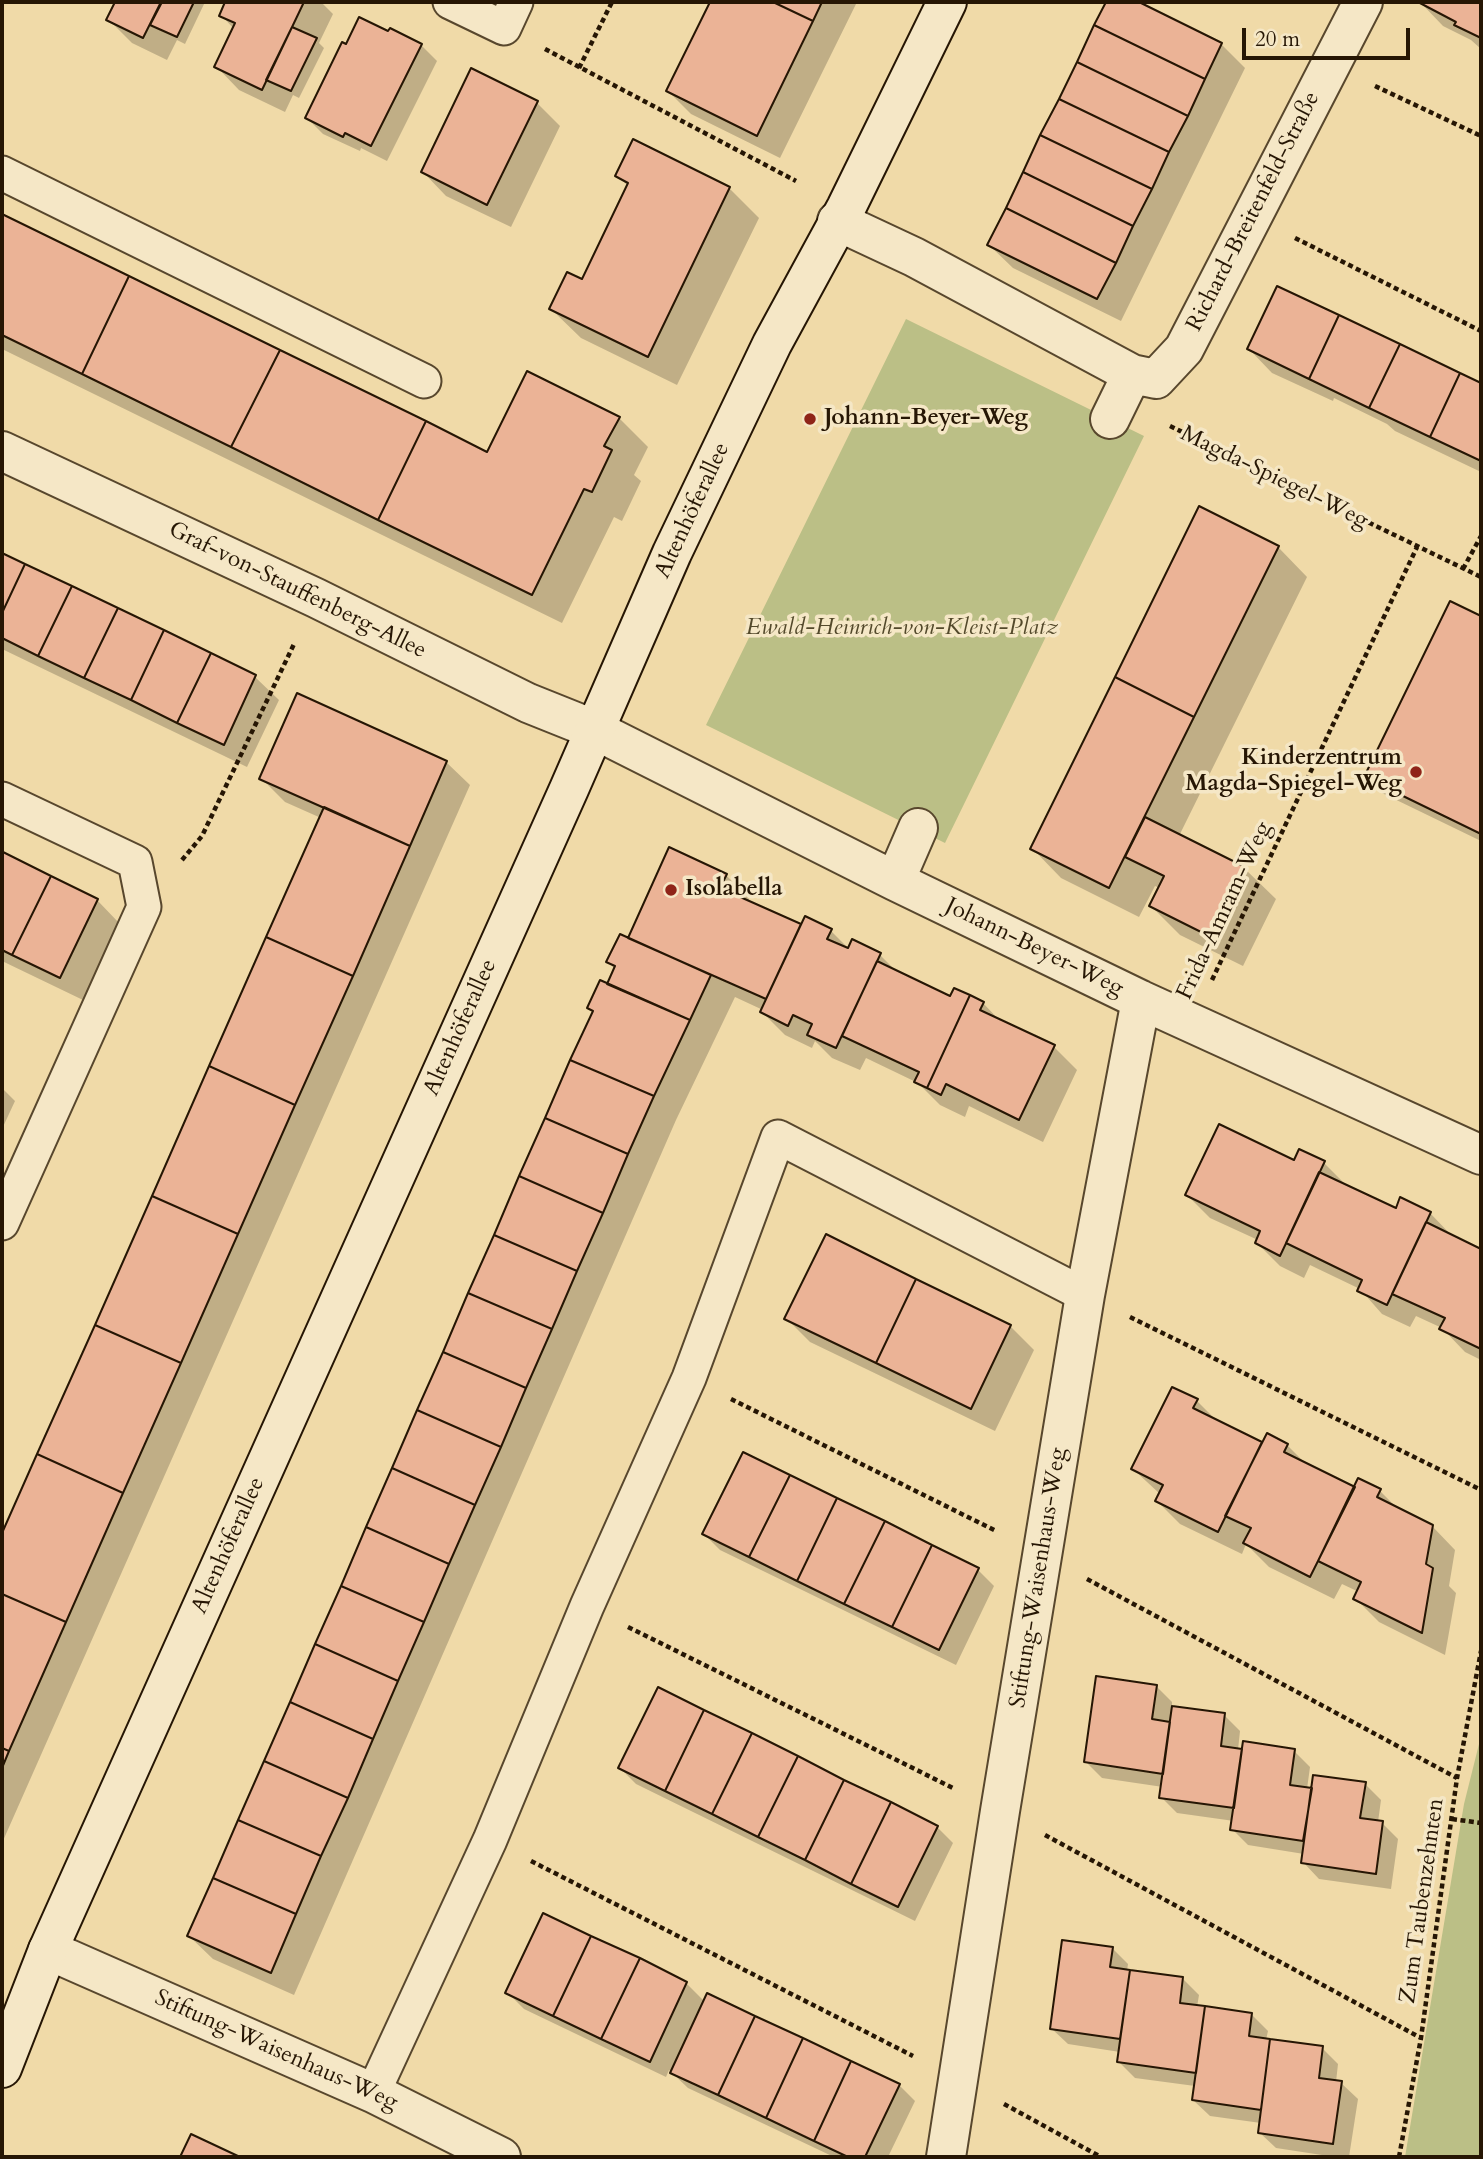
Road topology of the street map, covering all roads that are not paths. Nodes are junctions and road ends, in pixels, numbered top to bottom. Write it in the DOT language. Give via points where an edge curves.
graph roads {
  1 [pos="450,2"];
  2 [pos="947,2"];
  3 [pos="1363,2"];
  4 [pos="510,15"];
  5 [pos="2,173"];
  6 [pos="837,221"];
  7 [pos="1144,377"];
  8 [pos="424,381"];
  9 [pos="1110,419"];
  10 [pos="2,451"];
  11 [pos="593,729"];
  12 [pos="2,799"];
  13 [pos="918,828"];
  14 [pos="895,881"];
  15 [pos="1141,1000"];
  16 [pos="1481,1155"];
  17 [pos="2,1223"];
  18 [pos="1085,1295"];
  19 [pos="48,1950"];
  20 [pos="2,2068"];
  21 [pos="373,2093"];
  22 [pos="501,2157"];
  23 [pos="946,2157"];
  1 -- 4 [label="lane"];
  2 -- 6 [label="street, Altenhöferallee"];
  3 -- 7 [label="street, Richard-Breitenfeld-Straße" via="1184,349"];
  5 -- 8 [label="lane"];
  6 -- 7 [label="street"];
  6 -- 11 [label="street, Altenhöferallee" via="772,344"];
  7 -- 9 [label="street"];
  10 -- 11 [label="street, Graf-von-Stauffenberg-Allee" via="528,703"];
  11 -- 14 [label="street, Johann-Beyer-Weg"];
  11 -- 19 [label="street, Altenhöferallee"];
  12 -- 17 [label="lane" via="135,862 144,907"];
  13 -- 14 [label="street"];
  14 -- 15 [label="street, Johann-Beyer-Weg"];
  15 -- 16 [label="street, Johann-Beyer-Weg"];
  15 -- 18 [label="street, Stiftung-Waisenhaus-Weg"];
  18 -- 21 [label="lane" via="778,1137 689,1378 489,1840"];
  18 -- 23 [label="street, Stiftung-Waisenhaus-Weg"];
  19 -- 20 [label="street, Altenhöferallee"];
  19 -- 21 [label="street, Stiftung-Waisenhaus-Weg"];
  21 -- 22 [label="street, Stiftung-Waisenhaus-Weg"];
}
